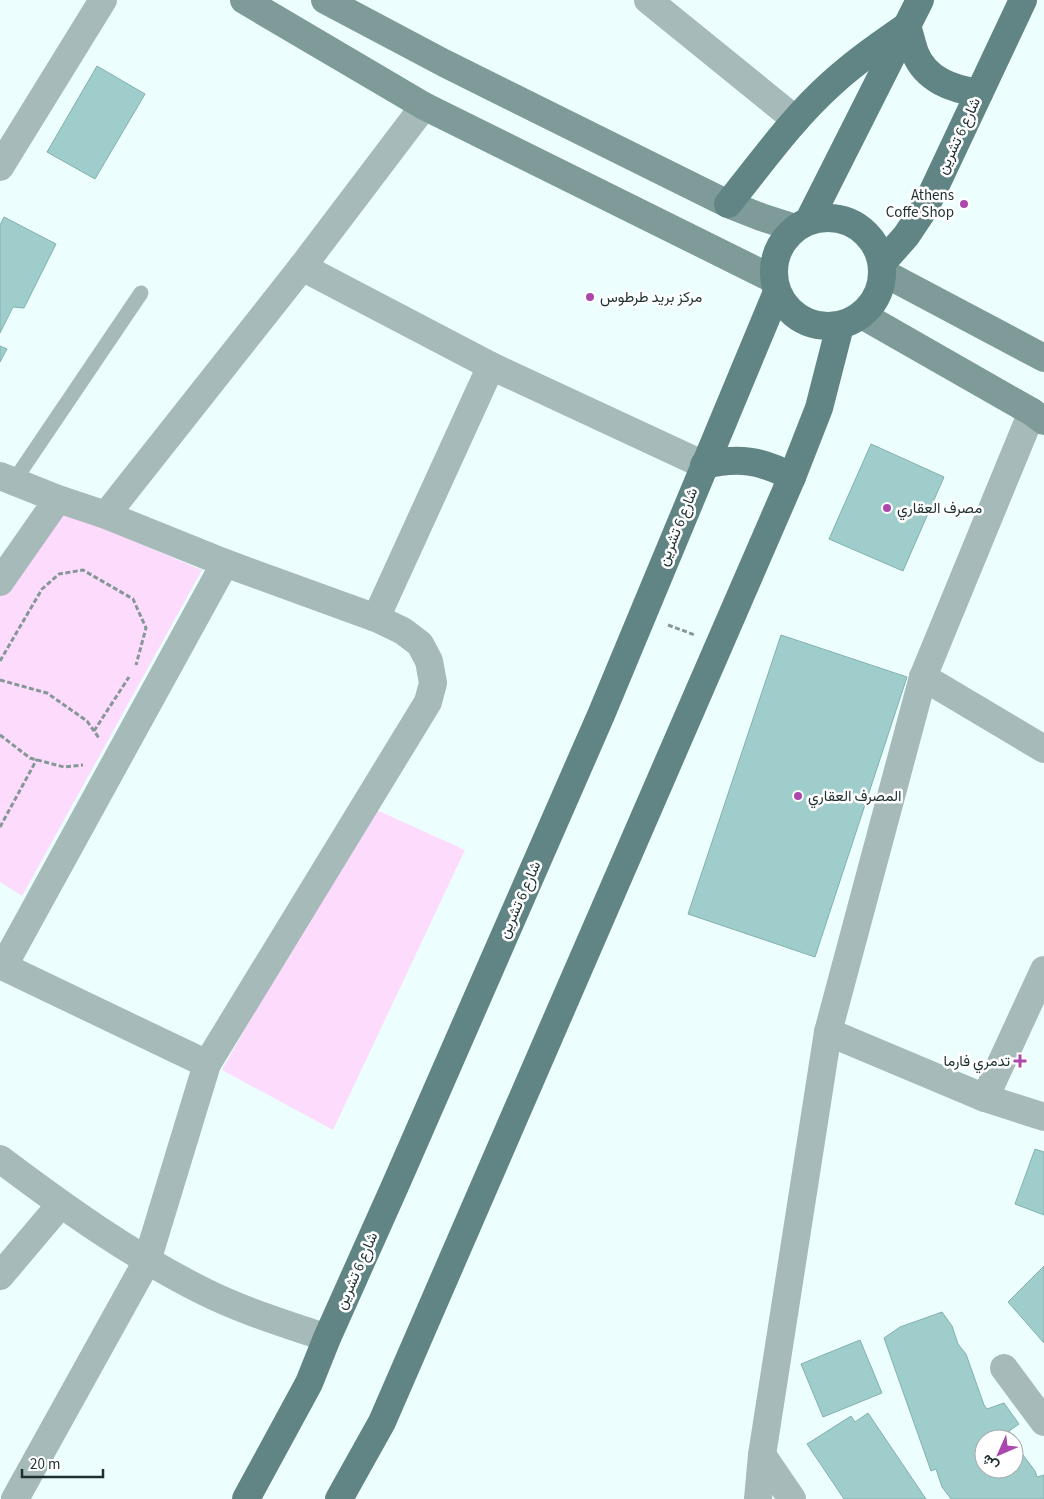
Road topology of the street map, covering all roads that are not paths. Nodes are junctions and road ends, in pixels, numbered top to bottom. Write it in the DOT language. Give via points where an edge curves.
graph roads {
  1 [pos="103,0"];
  2 [pos="244,0"];
  3 [pos="325,0"];
  4 [pos="648,0"];
  5 [pos="920,0"];
  6 [pos="1023,0"];
  7 [pos="907,26"];
  8 [pos="979,93"];
  9 [pos="424,106"];
  10 [pos="796,120"];
  11 [pos="0,167"];
  12 [pos="728,204"];
  13 [pos="802,224"];
  14 [pos="882,267"];
  15 [pos="302,268"];
  16 [pos="775,286"];
  17 [pos="141,293"];
  18 [pos="851,320"];
  19 [pos="1044,358"];
  20 [pos="491,366"];
  21 [pos="1038,417"];
  22 [pos="704,465"];
  23 [pos="792,477"];
  24 [pos="7,479"];
  25 [pos="58,498"];
  26 [pos="106,515"];
  27 [pos="225,563"];
  28 [pos="0,582"];
  29 [pos="376,618"];
  30 [pos="923,677"];
  31 [pos="1044,749"];
  32 [pos="1,966"];
  33 [pos="1044,970"];
  34 [pos="828,1032"];
  35 [pos="207,1064"];
  36 [pos="985,1098"];
  37 [pos="1044,1117"];
  38 [pos="0,1159"];
  39 [pos="60,1205"];
  40 [pos="146,1261"];
  41 [pos="0,1276"];
  42 [pos="327,1338"];
  43 [pos="1004,1368"];
  44 [pos="1036,1393"];
  45 [pos="1044,1422"];
  46 [pos="762,1455"];
  47 [pos="15,1499"];
  48 [pos="246,1499"];
  49 [pos="339,1499"];
  50 [pos="758,1499"];
  51 [pos="792,1499"];
  1 -- 11 [label="street"];
  2 -- 9 [label="main road"];
  3 -- 12 [label="main road"];
  4 -- 10 [label="street"];
  5 -- 7 [label="main road"];
  6 -- 8 [label="main road, شارع 6 تشرين"];
  7 -- 8 [label="main road" via="916,53 934,78 963,91"];
  7 -- 10 [label="main road" via="857,61"];
  7 -- 13 [label="main road"];
  8 -- 14 [label="main road, شارع 6 تشرين" via="926,206"];
  9 -- 15 [label="street"];
  9 -- 16 [label="main road"];
  10 -- 12 [label="main road"];
  12 -- 13 [label="main road" via="761,217"];
  13 -- 14 [label="main road" via="825,217 855,225 877,248"];
  13 -- 16 [label="main road" via="782,242 774,260"];
  14 -- 18 [label="main road" via="880,288 873,303"];
  14 -- 19 [label="main road"];
  15 -- 20 [label="street"];
  15 -- 26 [label="street"];
  16 -- 18 [label="main road" via="787,309 802,321 821,326"];
  16 -- 22 [label="main road, شارع 6 تشرين"];
  17 -- 24 [label="lane"];
  18 -- 21 [label="main road"];
  18 -- 23 [label="main road"];
  20 -- 22 [label="street"];
  20 -- 29 [label="street"];
  21 -- 30 [label="street"];
  22 -- 23 [label="main road" via="740,460 776,468"];
  22 -- 42 [label="main road, شارع 6 تشرين" via="593,733"];
  23 -- 49 [label="main road" via="382,1422"];
  24 -- 25 [label="street"];
  25 -- 26 [label="street"];
  25 -- 28 [label="street"];
  26 -- 27 [label="street"];
  27 -- 29 [label="street"];
  27 -- 32 [label="street"];
  29 -- 35 [label="street" via="403,630 420,644 429,661 433,682 428,702"];
  30 -- 31 [label="street"];
  30 -- 34 [label="street"];
  32 -- 35 [label="street"];
  33 -- 36 [label="street"];
  34 -- 36 [label="street"];
  34 -- 46 [label="street"];
  35 -- 40 [label="street"];
  36 -- 37 [label="street"];
  38 -- 39 [label="street"];
  39 -- 40 [label="street"];
  39 -- 41 [label="street"];
  40 -- 42 [label="street" via="205,1292 271,1320"];
  40 -- 47 [label="street"];
  42 -- 48 [label="main road, شارع 6 تشرين" via="310,1383"];
  43 -- 44 [label="street"];
  44 -- 45 [label="street"];
  46 -- 50 [label="street"];
  46 -- 51 [label="street"];
}
